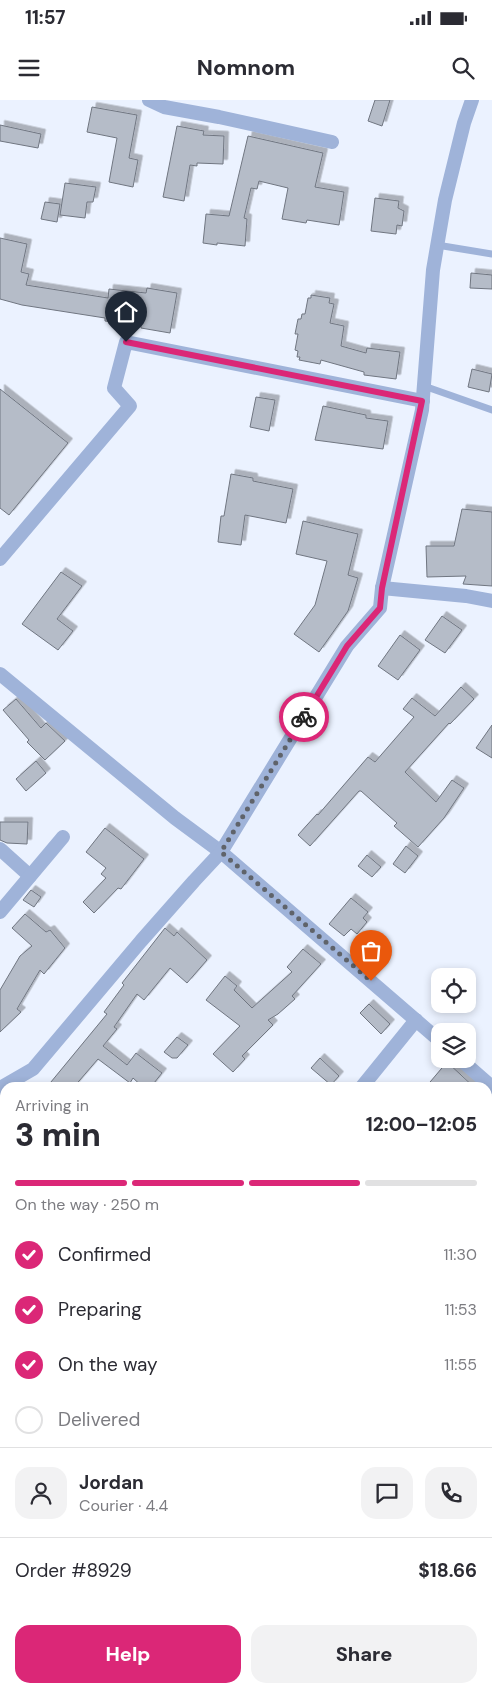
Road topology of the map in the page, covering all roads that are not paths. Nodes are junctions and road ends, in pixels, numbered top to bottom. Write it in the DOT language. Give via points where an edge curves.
graph roads {
  1 [pos="149,100"];
  2 [pos="472,100"];
  3 [pos="332,142"];
  4 [pos="437,245"];
  5 [pos="492,254"];
  6 [pos="424,386"];
  7 [pos="422,401"];
  8 [pos="492,410"];
  9 [pos="0,559"];
  10 [pos="382,588"];
  11 [pos="492,601"];
  12 [pos="0,674"];
  13 [pos="63,837"];
  14 [pos="0,849"];
  15 [pos="221,852"];
  16 [pos="30,876"];
  17 [pos="0,912"];
  18 [pos="416,1020"];
  19 [pos="431,1033"];
  20 [pos="470,1068"];
  21 [pos="10,1082"];
  22 [pos="367,1082"];
  23 [pos="486,1082"];
  1 -- 3 [label="street" via="164,107"];
  2 -- 4 [label="street" via="445,200"];
  4 -- 5 [label="lane"];
  4 -- 6 [label="street"];
  6 -- 7 [label="street"];
  6 -- 8 [label="lane"];
  7 -- 9 [label="street" via="126,342 114,388 130,406"];
  7 -- 10 [label="street"];
  10 -- 11 [label="street"];
  10 -- 15 [label="street" via="380,608 347,646"];
  12 -- 15 [label="street"];
  13 -- 16 [label="street"];
  14 -- 16 [label="street"];
  15 -- 18 [label="street"];
  15 -- 21 [label="street" via="147,933 32,1069"];
  16 -- 17 [label="street"];
  18 -- 19 [label="street"];
  18 -- 22 [label="street"];
  20 -- 23 [label="street"];
}
